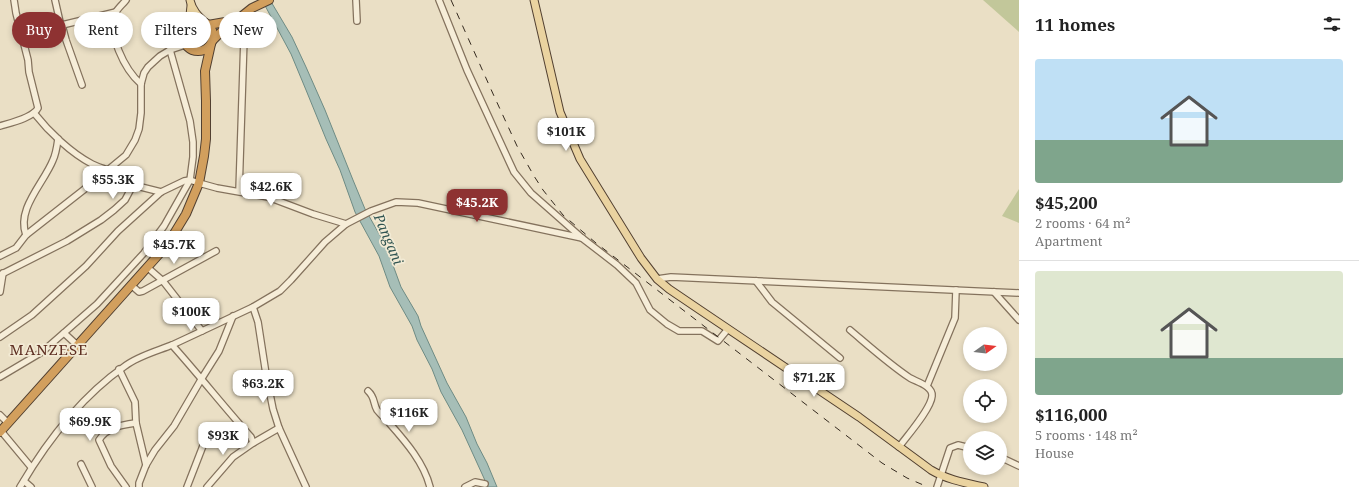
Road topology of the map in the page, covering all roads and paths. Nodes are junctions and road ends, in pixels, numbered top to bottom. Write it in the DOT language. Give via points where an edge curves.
graph roads {
  1 [pos="14,0"];
  2 [pos="55,0"];
  3 [pos="126,0"];
  4 [pos="269,0"];
  5 [pos="356,0"];
  6 [pos="438,0"];
  7 [pos="534,0"];
  8 [pos="58,12"];
  9 [pos="116,12"];
  10 [pos="247,12"];
  11 [pos="357,20"];
  12 [pos="211,30"];
  13 [pos="219,35"];
  14 [pos="66,40"];
  15 [pos="212,42"];
  16 [pos="117,48"];
  17 [pos="176,48"];
  18 [pos="188,48"];
  19 [pos="244,48"];
  20 [pos="170,50"];
  21 [pos="194,51"];
  22 [pos="205,71"];
  23 [pos="141,84"];
  24 [pos="82,85"];
  25 [pos="34,113"];
  26 [pos="0,126"];
  27 [pos="58,139"];
  28 [pos="108,169"];
  29 [pos="190,180"];
  30 [pos="199,184"];
  31 [pos="133,185"];
  32 [pos="239,191"];
  33 [pos="161,192"];
  34 [pos="346,224"];
  35 [pos="26,235"];
  36 [pos="582,238"];
  37 [pos="216,251"];
  38 [pos="0,256"];
  39 [pos="147,267"];
  40 [pos="2,274"];
  41 [pos="657,279"];
  42 [pos="163,281"];
  43 [pos="756,281"];
  44 [pos="131,285"];
  45 [pos="956,290"];
  46 [pos="0,292"];
  47 [pos="994,292"];
  48 [pos="1019,293"];
  49 [pos="253,307"];
  50 [pos="233,316"];
  51 [pos="1019,320"];
  52 [pos="728,329"];
  53 [pos="850,330"];
  54 [pos="202,331"];
  55 [pos="64,333"];
  56 [pos="1,334"];
  57 [pos="77,345"];
  58 [pos="172,345"];
  59 [pos="840,358"];
  60 [pos="119,369"];
  61 [pos="0,377"];
  62 [pos="202,378"];
  63 [pos="927,386"];
  64 [pos="368,391"];
  65 [pos="0,415"];
  66 [pos="8,423"];
  67 [pos="136,423"];
  68 [pos="279,428"];
  69 [pos="0,431"];
  70 [pos="206,438"];
  71 [pos="253,443"];
  72 [pos="963,446"];
  73 [pos="899,447"];
  74 [pos="1007,460"];
  75 [pos="81,464"];
  76 [pos="146,465"];
  77 [pos="1019,466"];
  78 [pos="31,468"];
  79 [pos="941,476"];
  80 [pos="24,481"];
  81 [pos="485,484"];
  82 [pos="139,485"];
  83 [pos="20,487"];
  84 [pos="30,487"];
  85 [pos="92,487"];
  86 [pos="126,487"];
  87 [pos="133,487"];
  88 [pos="187,487"];
  89 [pos="207,487"];
  90 [pos="306,487"];
  91 [pos="430,487"];
  92 [pos="465,487"];
  93 [pos="937,487"];
  94 [pos="984,487"];
  1 -- 25 [label="street" via="28,60 28,72 38,105"];
  2 -- 8 [label="street"];
  3 -- 9 [label="street"];
  4 -- 10 [label="highway"];
  5 -- 11 [label="street"];
  6 -- 36 [label="street" via="514,172 531,194"];
  7 -- 41 [label="main road" via="560,112 580,159 641,258"];
  12 -- 15 [label="highway"];
  13 -- 15 [label="highway"];
  14 -- 24 [label="street"];
  15 -- 21 [label="highway" via="204,50"];
  15 -- 22 [label="highway"];
  16 -- 23 [label="street" via="130,74"];
  17 -- 20 [label="street"];
  18 -- 21 [label="highway"];
  19 -- 32 [label="street"];
  20 -- 23 [label="street" via="148,67"];
  20 -- 29 [label="street" via="190,121 193,142"];
  21 -- 22 [label="highway"];
  22 -- 30 [label="highway" via="206,139"];
  23 -- 28 [label="street" via="141,113 136,140 126,154"];
  25 -- 26 [label="street"];
  25 -- 27 [label="street"];
  27 -- 28 [label="street" via="82,158"];
  27 -- 35 [label="street" via="53,160 28,204 23,224"];
  28 -- 31 [label="street" via="125,177"];
  28 -- 35 [label="street"];
  29 -- 30 [label="street"];
  29 -- 33 [label="street"];
  29 -- 55 [label="street" via="164,226 144,253 97,304"];
  30 -- 32 [label="street"];
  30 -- 39 [label="highway" via="186,214"];
  31 -- 33 [label="street"];
  31 -- 40 [label="street" via="125,200 101,220 67,241"];
  32 -- 34 [label="street" via="268,197"];
  33 -- 56 [label="street" via="32,315"];
  34 -- 36 [label="street" via="396,202 418,203"];
  34 -- 49 [label="street" via="325,242 280,291"];
  35 -- 38 [label="street" via="16,248"];
  36 -- 52 [label="street" via="636,283 650,310 667,324 679,331 702,331 718,341"];
  37 -- 42 [label="street"];
  39 -- 42 [label="street"];
  39 -- 44 [label="highway"];
  40 -- 46 [label="street"];
  41 -- 43 [label="street" via="672,277"];
  41 -- 52 [label="main road"];
  42 -- 44 [label="street" via="139,292"];
  42 -- 54 [label="street"];
  43 -- 45 [label="street"];
  43 -- 59 [label="street" via="772,302"];
  44 -- 57 [label="highway"];
  45 -- 47 [label="street"];
  45 -- 63 [label="street" via="955,318"];
  47 -- 48 [label="street"];
  47 -- 51 [label="street"];
  49 -- 50 [label="street"];
  49 -- 68 [label="street" via="258,322 269,393"];
  50 -- 54 [label="street"];
  50 -- 62 [label="street" via="220,351"];
  52 -- 73 [label="main road"];
  53 -- 63 [label="street" via="902,372"];
  54 -- 58 [label="street"];
  55 -- 57 [label="street"];
  55 -- 61 [label="street" via="42,352"];
  57 -- 66 [label="highway"];
  58 -- 60 [label="street"];
  58 -- 62 [label="street"];
  60 -- 67 [label="street" via="135,402"];
  60 -- 78 [label="street" via="91,394 53,436"];
  62 -- 71 [label="street" via="251,437"];
  62 -- 76 [label="street" via="174,426"];
  63 -- 73 [label="street" via="932,397 926,411"];
  64 -- 91 [label="street" via="374,398 376,408 420,464"];
  65 -- 66 [label="street"];
  66 -- 69 [label="highway"];
  67 -- 76 [label="street"];
  67 -- 86 [label="street" via="115,426 99,440 111,466"];
  68 -- 71 [label="street"];
  68 -- 90 [label="street"];
  69 -- 78 [label="street"];
  70 -- 88 [label="street"];
  71 -- 89 [label="street" via="233,457"];
  72 -- 79 [label="street" via="950,448"];
  73 -- 79 [label="main road"];
  74 -- 77 [label="street"];
  75 -- 85 [label="street"];
  76 -- 82 [label="street"];
  78 -- 80 [label="street"];
  79 -- 93 [label="street"];
  79 -- 94 [label="main road"];
  80 -- 83 [label="street"];
  80 -- 84 [label="street"];
  81 -- 92 [label="street" via="475,482"];
  82 -- 87 [label="street"];
}
